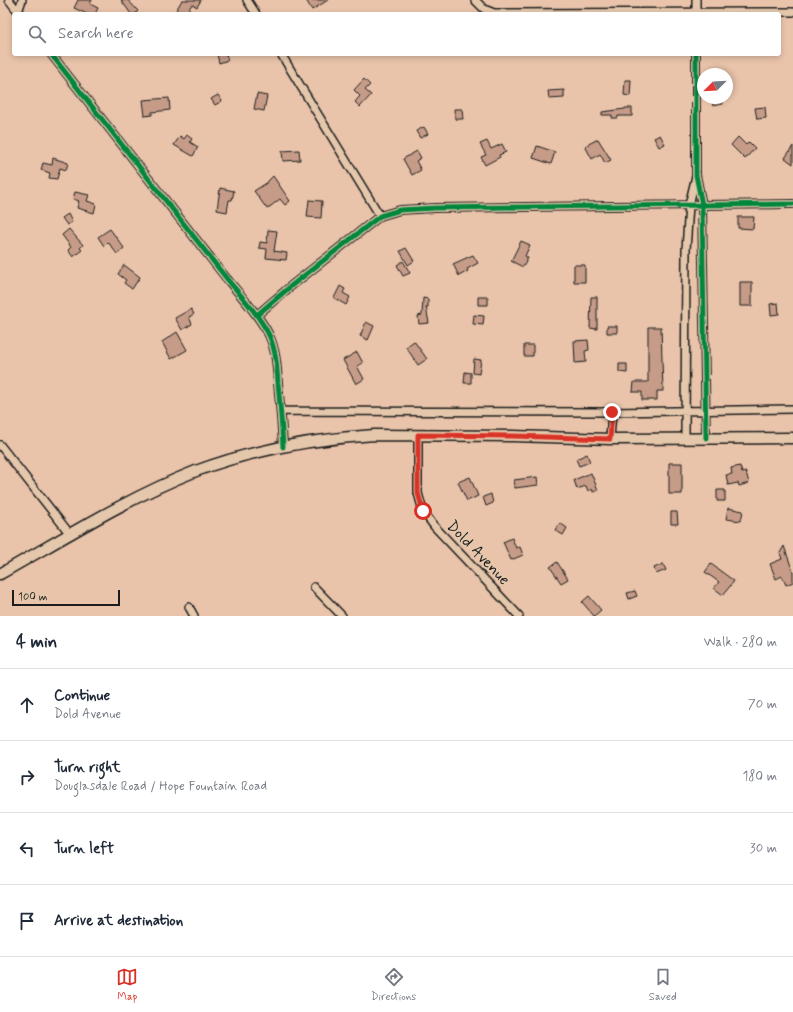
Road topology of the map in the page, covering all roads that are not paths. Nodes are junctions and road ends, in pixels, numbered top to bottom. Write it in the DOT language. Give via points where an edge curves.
graph roads {
  1 [pos="9,0"];
  2 [pos="22,0"];
  3 [pos="247,0"];
  4 [pos="475,0"];
  5 [pos="696,0"];
  6 [pos="18,12"];
  7 [pos="19,12"];
  8 [pos="255,12"];
  9 [pos="492,12"];
  10 [pos="696,12"];
  11 [pos="781,12"];
  12 [pos="793,12"];
  13 [pos="53,56"];
  14 [pos="282,56"];
  15 [pos="696,56"];
  16 [pos="696,175"];
  17 [pos="793,204"];
  18 [pos="688,205"];
  19 [pos="702,205"];
  20 [pos="380,216"];
  21 [pos="257,315"];
  22 [pos="793,409"];
  23 [pos="686,410"];
  24 [pos="281,411"];
  25 [pos="705,411"];
  26 [pos="612,412"];
  27 [pos="418,435"];
  28 [pos="685,438"];
  29 [pos="706,438"];
  30 [pos="793,438"];
  31 [pos="610,439"];
  32 [pos="0,445"];
  33 [pos="283,447"];
  34 [pos="70,534"];
  35 [pos="0,574"];
  36 [pos="314,587"];
  37 [pos="189,607"];
  38 [pos="194,616"];
  39 [pos="342,616"];
  40 [pos="519,616"];
  1 -- 6 [label="street"];
  2 -- 7 [label="street"];
  3 -- 8 [label="street"];
  4 -- 9 [label="street"];
  5 -- 10 [label="street"];
  11 -- 12 [label="street"];
  13 -- 21 [label="street"];
  14 -- 20 [label="street"];
  15 -- 16 [label="street"];
  16 -- 18 [label="street"];
  16 -- 19 [label="street"];
  17 -- 19 [label="street"];
  18 -- 19 [label="street"];
  18 -- 20 [label="street" via="435,208 400,210"];
  18 -- 23 [label="street"];
  19 -- 25 [label="street"];
  20 -- 21 [label="street"];
  21 -- 24 [label="street" via="274,348"];
  22 -- 25 [label="street"];
  23 -- 25 [label="street"];
  23 -- 26 [label="street"];
  23 -- 28 [label="street"];
  24 -- 26 [label="street"];
  24 -- 33 [label="street"];
  25 -- 29 [label="street"];
  26 -- 31 [label="street"];
  27 -- 31 [label="main road"];
  27 -- 33 [label="main road" via="352,437"];
  27 -- 40 [label="street, Dold Avenue" via="418,493 423,511 434,526"];
  28 -- 29 [label="main road"];
  28 -- 31 [label="main road"];
  29 -- 30 [label="main road"];
  32 -- 34 [label="street"];
  33 -- 34 [label="main road" via="240,457 191,474 142,495"];
  34 -- 35 [label="main road"];
  36 -- 39 [label="street"];
  37 -- 38 [label="street"];
}
